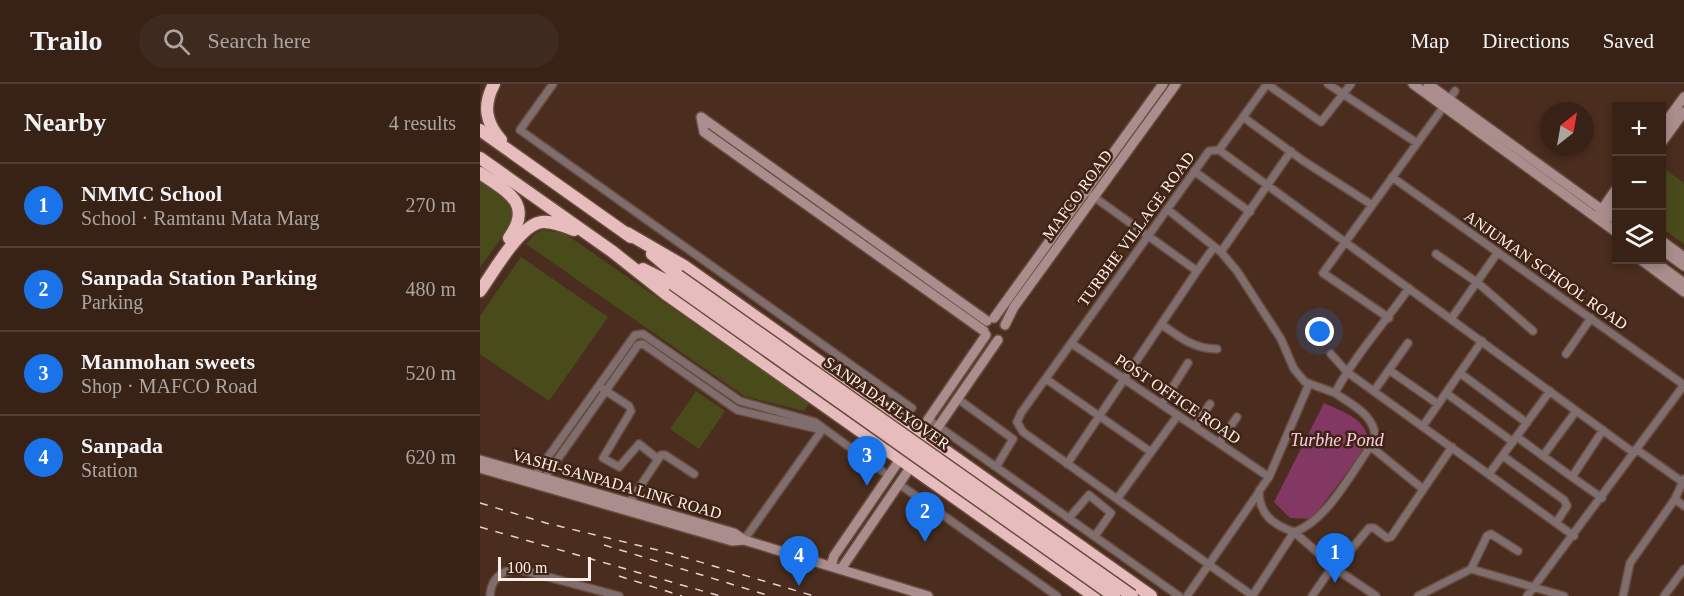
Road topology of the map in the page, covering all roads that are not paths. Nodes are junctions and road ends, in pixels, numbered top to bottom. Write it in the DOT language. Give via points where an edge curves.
graph roads {
  1 [pos="495,84"];
  2 [pos="553,84"];
  3 [pos="1163,84"];
  4 [pos="1176,84"];
  5 [pos="1267,84"];
  6 [pos="1329,84"];
  7 [pos="1351,84"];
  8 [pos="1413,84"];
  9 [pos="1428,84"];
  10 [pos="1455,91"];
  11 [pos="1344,94"];
  12 [pos="1684,97"];
  13 [pos="1446,103"];
  14 [pos="1147,107"];
  15 [pos="1684,112"];
  16 [pos="1155,113"];
  17 [pos="1244,117"];
  18 [pos="1666,122"];
  19 [pos="480,130"];
  20 [pos="1666,137"];
  21 [pos="1417,143"];
  22 [pos="1219,150"];
  23 [pos="510,151"];
  24 [pos="1292,151"];
  25 [pos="480,158"];
  26 [pos="1194,171"];
  27 [pos="480,173"];
  28 [pos="1392,177"];
  29 [pos="1268,186"];
  30 [pos="1087,198"];
  31 [pos="1372,205"];
  32 [pos="1167,209"];
  33 [pos="1250,212"];
  34 [pos="1609,222"];
  35 [pos="627,233"];
  36 [pos="587,234"];
  37 [pos="1148,236"];
  38 [pos="1345,242"];
  39 [pos="1666,244"];
  40 [pos="613,252"];
  41 [pos="1221,252"];
  42 [pos="1498,252"];
  43 [pos="1666,253"];
  44 [pos="1436,254"];
  45 [pos="1684,257"];
  46 [pos="1646,264"];
  47 [pos="1658,264"];
  48 [pos="1684,266"];
  49 [pos="1197,271"];
  50 [pos="480,278"];
  51 [pos="675,280"];
  52 [pos="1478,283"];
  53 [pos="1684,283"];
  54 [pos="1408,288"];
  55 [pos="480,291"];
  56 [pos="1684,292"];
  57 [pos="1389,318"];
  58 [pos="1591,318"];
  59 [pos="991,319"];
  60 [pos="1451,319"];
  61 [pos="1161,324"];
  62 [pos="1005,325"];
  63 [pos="1533,331"];
  64 [pos="985,333"];
  65 [pos="998,340"];
  66 [pos="1482,341"];
  67 [pos="1071,343"];
  68 [pos="1408,343"];
  69 [pos="1217,349"];
  70 [pos="1331,354"];
  71 [pos="1566,354"];
  72 [pos="1188,363"];
  73 [pos="1389,370"];
  74 [pos="1347,372"];
  75 [pos="1460,373"];
  76 [pos="1046,379"];
  77 [pos="1125,380"];
  78 [pos="1309,384"];
  79 [pos="1684,385"];
  80 [pos="602,388"];
  81 [pos="1374,391"];
  82 [pos="1550,391"];
  83 [pos="1335,393"];
  84 [pos="1446,393"];
  85 [pos="957,399"];
  86 [pos="877,402"];
  87 [pos="1162,404"];
  88 [pos="1210,404"];
  89 [pos="1438,404"];
  90 [pos="912,408"];
  91 [pos="1576,411"];
  92 [pos="1178,415"];
  93 [pos="1100,417"];
  94 [pos="1237,417"];
  95 [pos="928,419"];
  96 [pos="1527,423"];
  97 [pos="1195,426"];
  98 [pos="1422,426"];
  99 [pos="938,427"];
  100 [pos="858,429"];
  101 [pos="822,430"];
  102 [pos="1603,430"];
  103 [pos="924,436"];
  104 [pos="1515,439"];
  105 [pos="1219,443"];
  106 [pos="1371,446"];
  107 [pos="1452,447"];
  108 [pos="1635,451"];
  109 [pos="1151,452"];
  110 [pos="1503,456"];
  111 [pos="1543,456"];
  112 [pos="658,459"];
  113 [pos="480,460"];
  114 [pos="906,463"];
  115 [pos="1067,464"];
  116 [pos="996,467"];
  117 [pos="480,468"];
  118 [pos="694,474"];
  119 [pos="1489,474"];
  120 [pos="889,476"];
  121 [pos="1269,477"];
  122 [pos="1572,477"];
  123 [pos="537,481"];
  124 [pos="1683,481"];
  125 [pos="899,484"];
  126 [pos="1423,489"];
  127 [pos="1259,491"];
  128 [pos="1602,498"];
  129 [pos="1117,499"];
  130 [pos="1675,499"];
  131 [pos="626,506"];
  132 [pos="1684,506"];
  133 [pos="1069,518"];
  134 [pos="1556,523"];
  135 [pos="1294,532"];
  136 [pos="1574,536"];
  137 [pos="1095,537"];
  138 [pos="744,540"];
  139 [pos="1518,550"];
  140 [pos="1209,564"];
  141 [pos="836,568"];
  142 [pos="1336,568"];
  143 [pos="1471,569"];
  144 [pos="1684,569"];
  145 [pos="1533,588"];
  146 [pos="490,596"];
  147 [pos="619,596"];
  148 [pos="928,596"];
  149 [pos="1057,596"];
  150 [pos="1094,596"];
  151 [pos="1114,596"];
  152 [pos="1132,596"];
  153 [pos="1152,596"];
  154 [pos="1179,596"];
  155 [pos="1187,596"];
  156 [pos="1253,596"];
  157 [pos="1311,596"];
  158 [pos="1376,596"];
  159 [pos="1418,596"];
  160 [pos="1527,596"];
  161 [pos="1564,596"];
  162 [pos="1623,596"];
  163 [pos="1664,596"];
  1 -- 23 [label="highway" via="486,106 488,122"];
  2 -- 90 [label="street" via="520,130"];
  3 -- 14 [label="main road, MAFCO ROAD"];
  4 -- 16 [label="main road, MAFCO ROAD"];
  5 -- 11 [label="street" via="1321,122"];
  5 -- 17 [label="street, TURBHE VILLAGE ROAD"];
  6 -- 11 [label="street"];
  7 -- 11 [label="street"];
  8 -- 13 [label="main road"];
  9 -- 13 [label="main road"];
  10 -- 13 [label="street"];
  11 -- 21 [label="street"];
  12 -- 18 [label="main road"];
  13 -- 21 [label="street"];
  13 -- 34 [label="main road"];
  14 -- 16 [label="street"];
  14 -- 30 [label="main road, MAFCO ROAD"];
  15 -- 20 [label="main road"];
  16 -- 30 [label="main road, MAFCO ROAD"];
  17 -- 22 [label="street, TURBHE VILLAGE ROAD"];
  17 -- 24 [label="street"];
  19 -- 23 [label="highway"];
  21 -- 28 [label="street"];
  22 -- 26 [label="street, TURBHE VILLAGE ROAD" via="1209,151"];
  22 -- 29 [label="street"];
  23 -- 35 [label="highway"];
  24 -- 29 [label="street"];
  24 -- 31 [label="street"];
  25 -- 36 [label="highway"];
  26 -- 32 [label="street, TURBHE VILLAGE ROAD"];
  26 -- 33 [label="street"];
  27 -- 50 [label="highway" via="511,195 520,215 516,229"];
  28 -- 31 [label="street"];
  28 -- 42 [label="street, ANJUMAN SCHOOL ROAD"];
  29 -- 33 [label="street"];
  29 -- 38 [label="street"];
  30 -- 37 [label="street"];
  30 -- 59 [label="main road, MAFCO ROAD"];
  30 -- 62 [label="main road, MAFCO ROAD"];
  31 -- 38 [label="street"];
  32 -- 37 [label="street, TURBHE VILLAGE ROAD"];
  32 -- 41 [label="street"];
  33 -- 41 [label="street"];
  35 -- 51 [label="highway, SANPADA FLYOVER"];
  35 -- 86 [label="highway" via="684,266"];
  36 -- 40 [label="highway"];
  36 -- 55 [label="highway" via="548,222 531,225"];
  37 -- 49 [label="street"];
  37 -- 67 [label="street, TURBHE VILLAGE ROAD"];
  38 -- 54 [label="street"];
  38 -- 57 [label="street" via="1323,273"];
  39 -- 45 [label="main road"];
  40 -- 51 [label="highway, SANPADA FLYOVER"];
  40 -- 100 [label="highway" via="666,294"];
  41 -- 49 [label="street" via="1214,247"];
  41 -- 78 [label="street" via="1281,339 1294,369"];
  42 -- 52 [label="street"];
  42 -- 58 [label="street, ANJUMAN SCHOOL ROAD"];
  43 -- 48 [label="main road"];
  44 -- 52 [label="street"];
  46 -- 56 [label="main road"];
  47 -- 53 [label="main road"];
  49 -- 61 [label="street"];
  51 -- 151 [label="highway, SANPADA FLYOVER, bridge"];
  51 -- 152 [label="highway, SANPADA FLYOVER, bridge"];
  52 -- 60 [label="street"];
  52 -- 63 [label="street"];
  54 -- 57 [label="street"];
  54 -- 60 [label="street"];
  57 -- 74 [label="street"];
  58 -- 71 [label="street"];
  58 -- 79 [label="street, ANJUMAN SCHOOL ROAD"];
  59 -- 62 [label="main road" via="1001,320"];
  59 -- 64 [label="main road"];
  59 -- 64 [label="main road" via="701,117 704,132"];
  60 -- 66 [label="street"];
  61 -- 69 [label="street" via="1189,343"];
  61 -- 77 [label="street"];
  62 -- 65 [label="main road" via="1004,336"];
  64 -- 65 [label="main road"];
  64 -- 95 [label="main road"];
  65 -- 85 [label="main road"];
  66 -- 75 [label="street"];
  66 -- 82 [label="street"];
  67 -- 76 [label="street, TURBHE VILLAGE ROAD"];
  67 -- 77 [label="street, POST OFFICE ROAD"];
  68 -- 73 [label="street"];
  70 -- 74 [label="street"];
  72 -- 87 [label="street"];
  73 -- 81 [label="street"];
  73 -- 89 [label="street"];
  74 -- 81 [label="street"];
  74 -- 83 [label="street"];
  75 -- 84 [label="street"];
  75 -- 96 [label="street"];
  76 -- 93 [label="street"];
  76 -- 115 [label="street, TURBHE VILLAGE ROAD" via="1021,412 1018,425"];
  77 -- 87 [label="street, POST OFFICE ROAD"];
  77 -- 93 [label="street"];
  78 -- 83 [label="street"];
  78 -- 121 [label="street"];
  79 -- 108 [label="street"];
  80 -- 101 [label="street" via="635,335 643,334 740,401 807,418"];
  80 -- 112 [label="street" via="631,411 603,458 619,467 639,444"];
  80 -- 123 [label="street"];
  81 -- 98 [label="street"];
  82 -- 91 [label="street"];
  82 -- 96 [label="street"];
  83 -- 106 [label="street" via="1365,414 1372,424 1376,432"];
  84 -- 89 [label="street"];
  84 -- 104 [label="street"];
  85 -- 99 [label="main road"];
  85 -- 116 [label="street" via="1013,439"];
  86 -- 100 [label="highway"];
  86 -- 103 [label="highway"];
  87 -- 92 [label="street, POST OFFICE ROAD"];
  88 -- 97 [label="street"];
  89 -- 98 [label="street"];
  91 -- 102 [label="street"];
  91 -- 111 [label="street"];
  92 -- 97 [label="street, POST OFFICE ROAD"];
  92 -- 109 [label="street"];
  93 -- 109 [label="street"];
  93 -- 115 [label="street"];
  94 -- 105 [label="street"];
  95 -- 99 [label="street"];
  95 -- 103 [label="main road"];
  96 -- 104 [label="street"];
  97 -- 105 [label="street, POST OFFICE ROAD"];
  98 -- 107 [label="street"];
  99 -- 103 [label="main road"];
  99 -- 116 [label="street"];
  100 -- 114 [label="highway"];
  101 -- 120 [label="street"];
  101 -- 138 [label="street"];
  102 -- 108 [label="street"];
  102 -- 122 [label="street"];
  103 -- 114 [label="main road"];
  103 -- 153 [label="highway"];
  104 -- 110 [label="street"];
  104 -- 111 [label="street"];
  105 -- 121 [label="street, POST OFFICE ROAD"];
  106 -- 126 [label="street"];
  106 -- 135 [label="street" via="1323,512"];
  107 -- 119 [label="street"];
  107 -- 126 [label="street"];
  108 -- 124 [label="street"];
  108 -- 128 [label="street"];
  109 -- 129 [label="street"];
  110 -- 119 [label="street"];
  110 -- 134 [label="street" via="1564,500 1567,506"];
  111 -- 122 [label="street"];
  112 -- 118 [label="street" via="665,455"];
  112 -- 131 [label="street"];
  113 -- 123 [label="main road, VASHI-SANPADA LINK ROAD"];
  114 -- 120 [label="main road"];
  114 -- 125 [label="main road"];
  114 -- 150 [label="highway"];
  115 -- 129 [label="street, TURBHE VILLAGE ROAD"];
  116 -- 133 [label="street"];
  117 -- 123 [label="main road, VASHI-SANPADA LINK ROAD"];
  119 -- 134 [label="street"];
  120 -- 141 [label="main road" via="834,556"];
  121 -- 127 [label="street"];
  122 -- 128 [label="street"];
  123 -- 131 [label="main road, VASHI-SANPADA LINK ROAD"];
  124 -- 130 [label="street"];
  125 -- 141 [label="main road"];
  125 -- 149 [label="street"];
  126 -- 142 [label="street" via="1391,537 1369,528"];
  127 -- 135 [label="street" via="1264,514"];
  127 -- 140 [label="street"];
  128 -- 136 [label="street"];
  129 -- 140 [label="street, TURBHE VILLAGE ROAD"];
  130 -- 132 [label="street"];
  130 -- 162 [label="street" via="1630,563"];
  131 -- 138 [label="main road, VASHI-SANPADA LINK ROAD" via="734,533"];
  133 -- 137 [label="street"];
  133 -- 137 [label="street" via="1089,495 1111,513"];
  134 -- 136 [label="street"];
  135 -- 142 [label="street"];
  135 -- 156 [label="street"];
  136 -- 145 [label="street"];
  137 -- 154 [label="street"];
  138 -- 141 [label="main road, VASHI-SANPADA LINK ROAD"];
  139 -- 143 [label="street" via="1491,534"];
  140 -- 155 [label="street"];
  140 -- 156 [label="street, TURBHE VILLAGE ROAD"];
  141 -- 148 [label="main road, VASHI-SANPADA LINK ROAD"];
  142 -- 157 [label="street"];
  142 -- 158 [label="street"];
  143 -- 145 [label="street"];
  143 -- 159 [label="street"];
  144 -- 163 [label="street"];
  145 -- 160 [label="street"];
  145 -- 161 [label="street"];
  146 -- 147 [label="street" via="496,578 505,570 518,569"];
}
